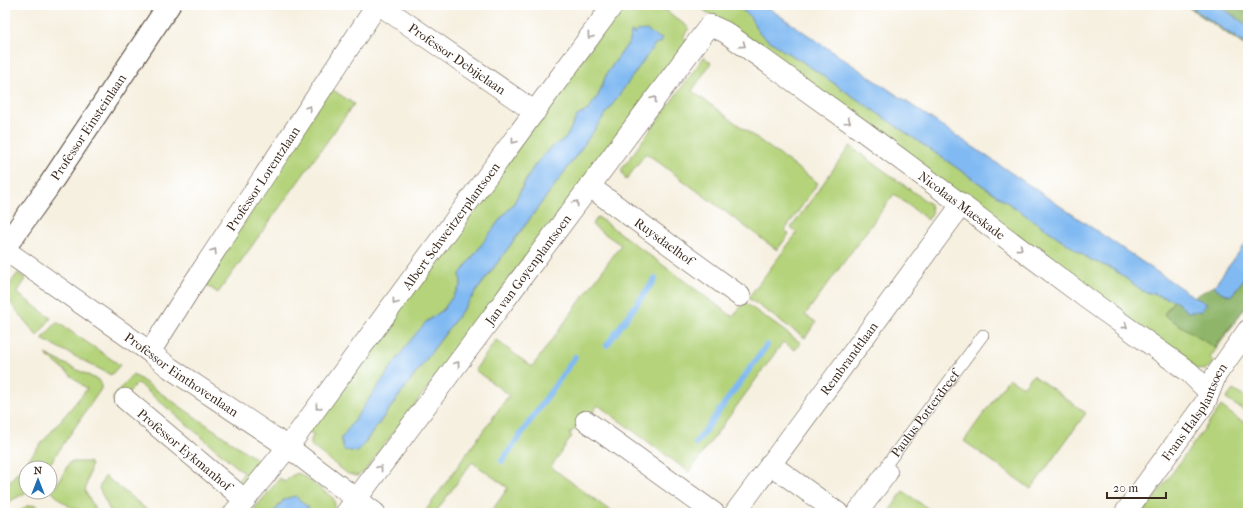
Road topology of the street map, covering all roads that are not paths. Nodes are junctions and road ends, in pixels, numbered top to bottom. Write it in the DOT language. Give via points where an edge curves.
graph roads {
  1 [pos="169,5"];
  2 [pos="377,5"];
  3 [pos="380,5"];
  4 [pos="614,5"];
  5 [pos="710,25"];
  6 [pos="535,112"];
  7 [pos="588,186"];
  8 [pos="962,204"];
  9 [pos="5,247"];
  10 [pos="5,250"];
  11 [pos="740,296"];
  12 [pos="1248,330"];
  13 [pos="983,335"];
  14 [pos="150,352"];
  15 [pos="1209,392"];
  16 [pos="125,399"];
  17 [pos="586,421"];
  18 [pos="288,447"];
  19 [pos="770,464"];
  20 [pos="887,473"];
  21 [pos="240,506"];
  22 [pos="351,506"];
  23 [pos="375,513"];
  24 [pos="714,513"];
  25 [pos="735,513"];
  26 [pos="838,513"];
  27 [pos="857,513"];
  28 [pos="1125,513"];
  1 -- 9 [label="street, Professor Einsteinlaan"];
  14 -- 2 [label="street, Professor Lorentzlaan, one-way"];
  3 -- 6 [label="street, Professor Debijelaan"];
  4 -- 6 [label="street, Albert Schweitzerplantsoen, one-way"];
  7 -- 5 [label="street, Jan van Goyenplantsoen, one-way"];
  5 -- 8 [label="street, Nicolaas Maeskade, one-way" via="725,32"];
  6 -- 18 [label="street, Albert Schweitzerplantsoen, one-way"];
  7 -- 11 [label="street, Ruysdaelhof"];
  22 -- 7 [label="street, Jan van Goyenplantsoen, one-way"];
  8 -- 15 [label="street, Nicolaas Maeskade, one-way" via="1189,372"];
  8 -- 19 [label="street, Rembrandtlaan"];
  10 -- 14 [label="street, Professor Einthovenlaan"];
  12 -- 15 [label="street, Frans Halsplantsoen" via="1216,375"];
  13 -- 20 [label="lane, Paulus Potterdreef" via="887,464"];
  14 -- 18 [label="street, Professor Einthovenlaan"];
  15 -- 28 [label="street, Frans Halsplantsoen" via="1205,403"];
  16 -- 21 [label="street, Professor Eykmanhof"];
  17 -- 24 [label="street"];
  18 -- 21 [label="street, Professor Eykmanhof"];
  18 -- 22 [label="street, Professor Einthovenlaan"];
  19 -- 25 [label="street, Rembrandtlaan"];
  19 -- 26 [label="street"];
  20 -- 27 [label="street, Paulus Potterdreef"];
  22 -- 23 [label="street, Professor Einthovenlaan"];
}
